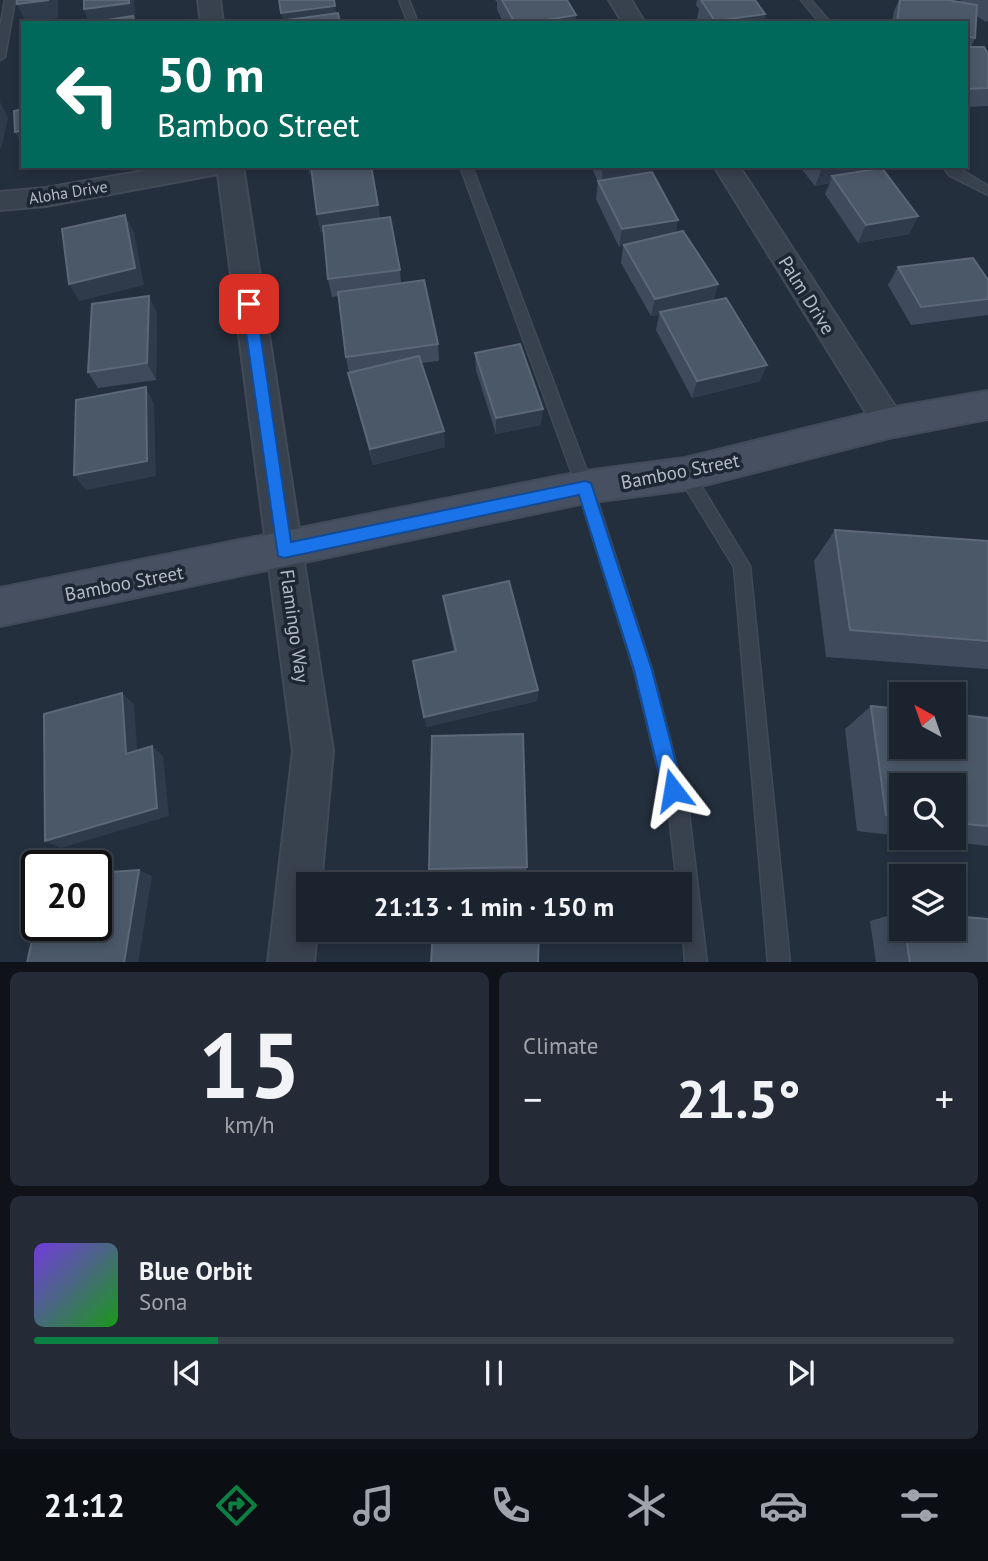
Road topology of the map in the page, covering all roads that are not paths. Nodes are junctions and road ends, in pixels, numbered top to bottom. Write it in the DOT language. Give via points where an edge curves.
graph roads {
  1 [pos="10,0"];
  2 [pos="209,0"];
  3 [pos="404,0"];
  4 [pos="620,0"];
  5 [pos="806,0"];
  6 [pos="212,21"];
  7 [pos="412,21"];
  8 [pos="633,21"];
  9 [pos="824,21"];
  10 [pos="0,57"];
  11 [pos="208,168"];
  12 [pos="230,168"];
  13 [pos="467,168"];
  14 [pos="727,168"];
  15 [pos="950,168"];
  16 [pos="988,191"];
  17 [pos="0,201"];
  18 [pos="988,405"];
  19 [pos="889,423"];
  20 [pos="685,474"];
  21 [pos="585,488"];
  22 [pos="284,551"];
  23 [pos="0,607"];
  24 [pos="290,962"];
  25 [pos="696,962"];
  26 [pos="779,962"];
  1 -- 10 [label="lane"];
  2 -- 6 [label="street"];
  3 -- 7 [label="lane"];
  4 -- 8 [label="street"];
  5 -- 9 [label="lane"];
  11 -- 17 [label="street, Aloha Drive"];
  12 -- 22 [label="street, Flamingo Way"];
  13 -- 21 [label="lane"];
  14 -- 19 [label="street, Palm Drive"];
  15 -- 16 [label="lane"];
  18 -- 19 [label="street, Bamboo Street"];
  19 -- 20 [label="street, Bamboo Street"];
  20 -- 21 [label="street, Bamboo Street"];
  20 -- 26 [label="lane" via="742,566"];
  21 -- 22 [label="street, Bamboo Street"];
  21 -- 25 [label="lane" via="643,670 679,814"];
  22 -- 23 [label="street, Bamboo Street"];
  22 -- 24 [label="street, Flamingo Way" via="313,751"];
}
